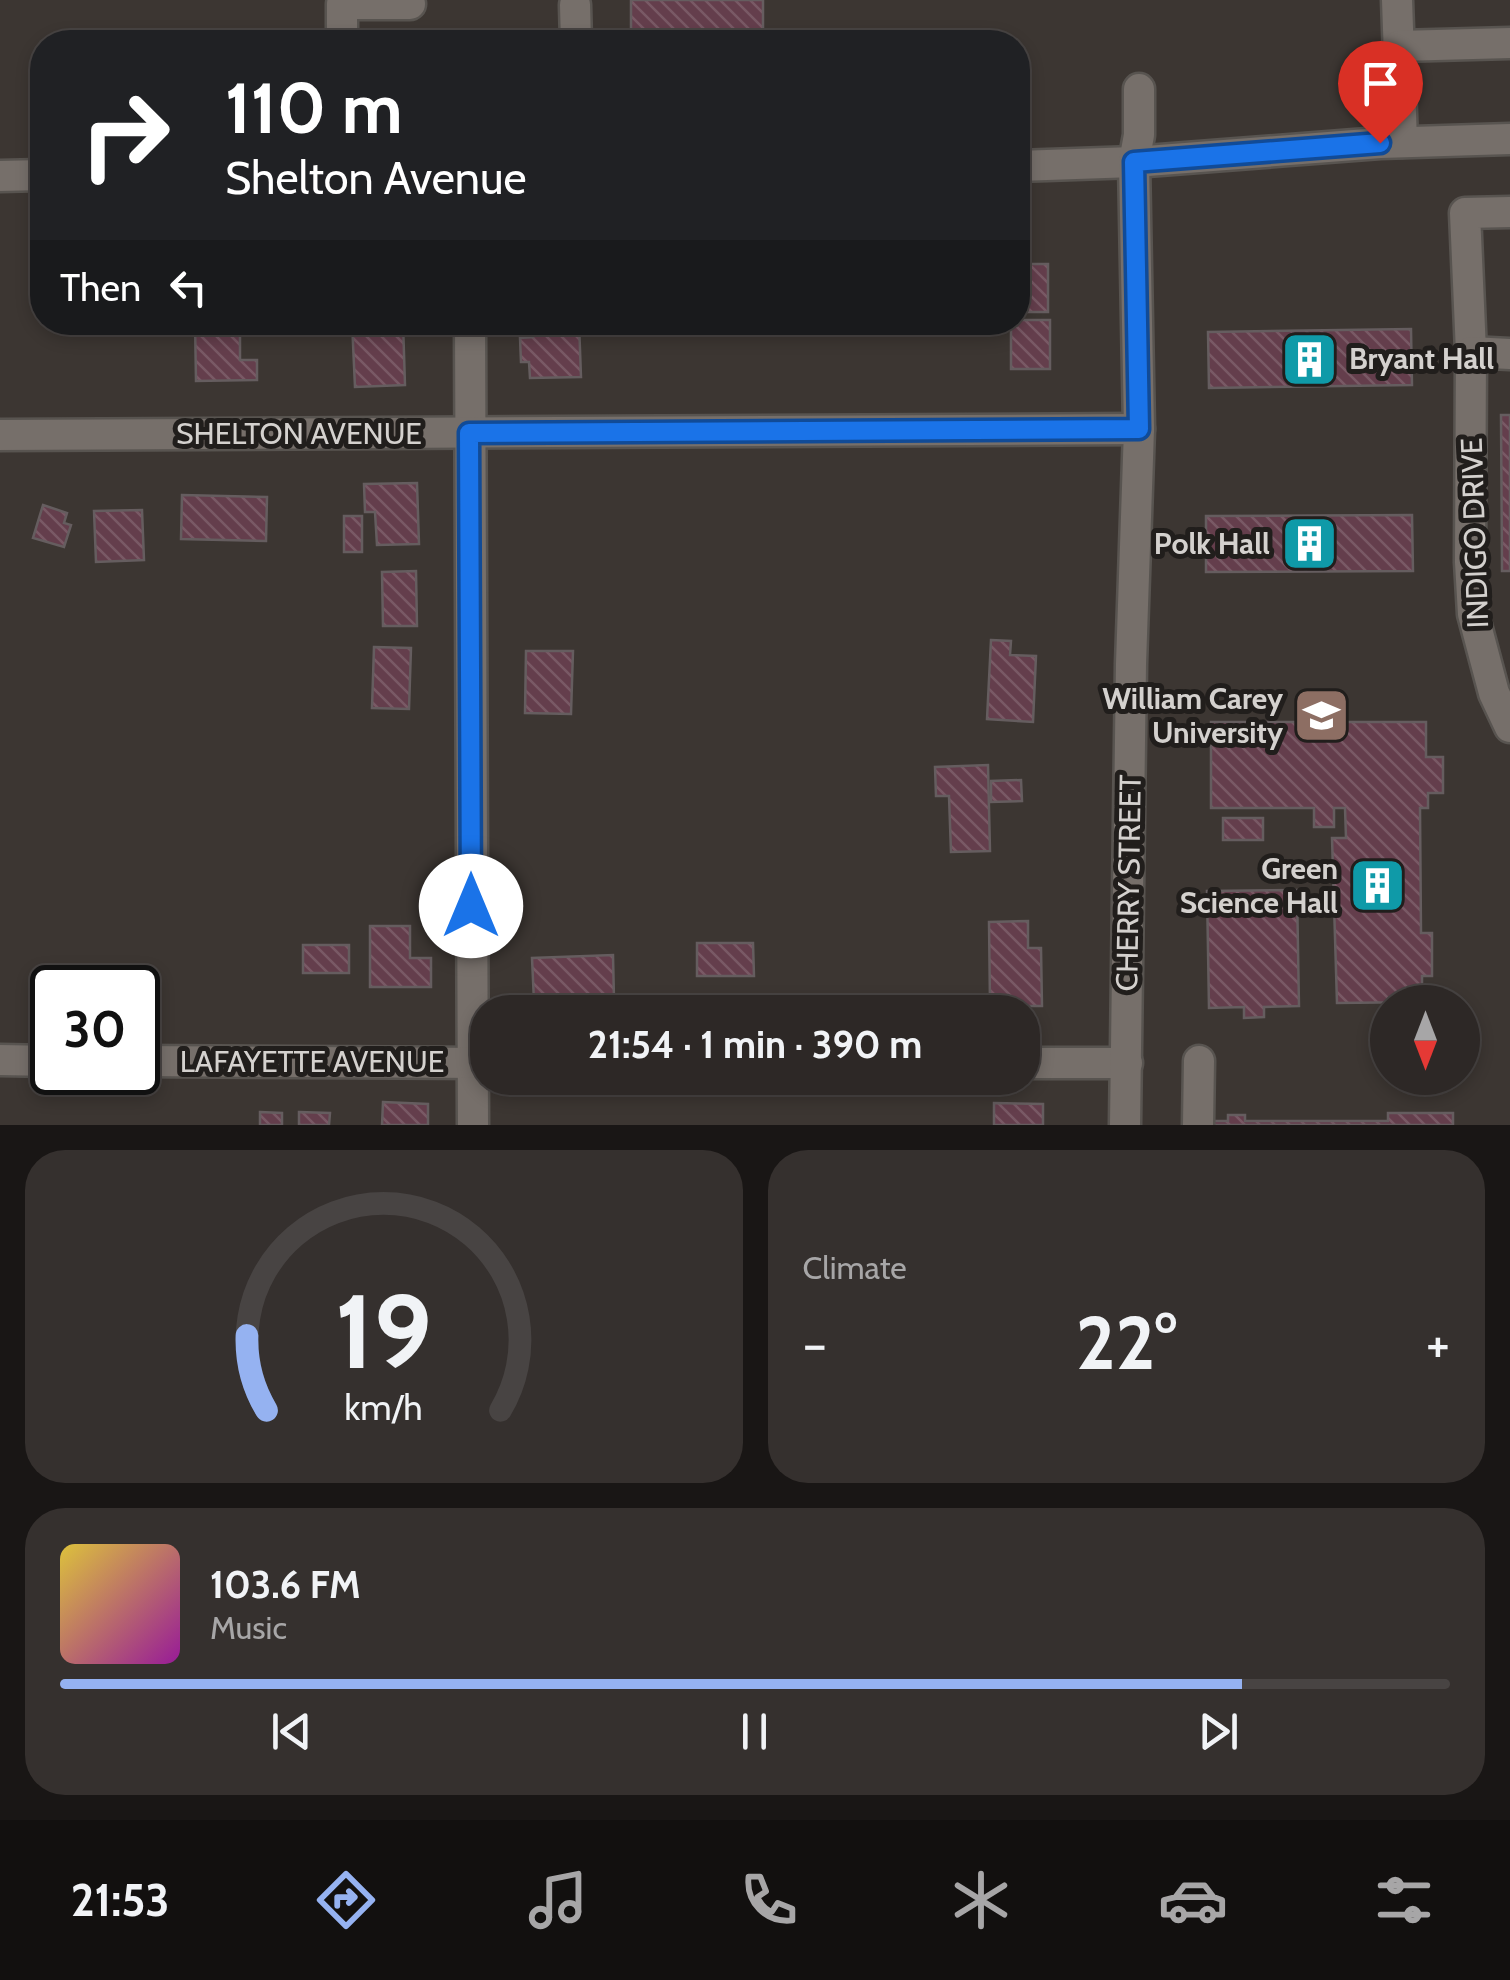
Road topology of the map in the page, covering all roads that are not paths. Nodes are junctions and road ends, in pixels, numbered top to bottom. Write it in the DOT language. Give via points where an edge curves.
graph roads {
  1 [pos="1397,0"];
  2 [pos="410,4"];
  3 [pos="575,6"];
  4 [pos="342,30"];
  5 [pos="576,30"];
  6 [pos="1510,43"];
  7 [pos="1399,46"];
  8 [pos="1140,90"];
  9 [pos="1510,139"];
  10 [pos="1402,142"];
  11 [pos="1134,162"];
  12 [pos="1030,166"];
  13 [pos="30,175"];
  14 [pos="0,176"];
  15 [pos="1510,212"];
  16 [pos="470,335"];
  17 [pos="1471,352"];
  18 [pos="1510,354"];
  19 [pos="1139,429"];
  20 [pos="469,433"];
  21 [pos="0,435"];
  22 [pos="1510,727"];
  23 [pos="479,995"];
  24 [pos="0,1060"];
  25 [pos="30,1061"];
  26 [pos="160,1061"];
  27 [pos="1199,1061"];
  28 [pos="470,1063"];
  29 [pos="1040,1063"];
  30 [pos="1126,1063"];
  31 [pos="476,1095"];
  32 [pos="473,1125"];
  33 [pos="1125,1125"];
  34 [pos="1198,1125"];
  1 -- 7 [label="street"];
  2 -- 4 [label="street" via="342,4"];
  3 -- 5 [label="street"];
  6 -- 7 [label="street"];
  7 -- 10 [label="street"];
  8 -- 11 [label="street, CHERRY STREET"];
  9 -- 10 [label="street"];
  10 -- 11 [label="street"];
  11 -- 12 [label="street"];
  11 -- 19 [label="street, CHERRY STREET"];
  13 -- 14 [label="street"];
  15 -- 17 [label="street, INDIGO DRIVE" via="1465,213"];
  16 -- 20 [label="street"];
  17 -- 18 [label="street"];
  17 -- 22 [label="street, INDIGO DRIVE" via="1473,614"];
  19 -- 20 [label="street, SHELTON AVENUE"];
  19 -- 30 [label="street, CHERRY STREET"];
  20 -- 21 [label="street, SHELTON AVENUE"];
  20 -- 23 [label="street"];
  24 -- 25 [label="street"];
  26 -- 28 [label="street, LAFAYETTE AVENUE"];
  27 -- 34 [label="street"];
  29 -- 30 [label="street"];
  30 -- 33 [label="street, CHERRY STREET"];
  31 -- 32 [label="street"];
}
